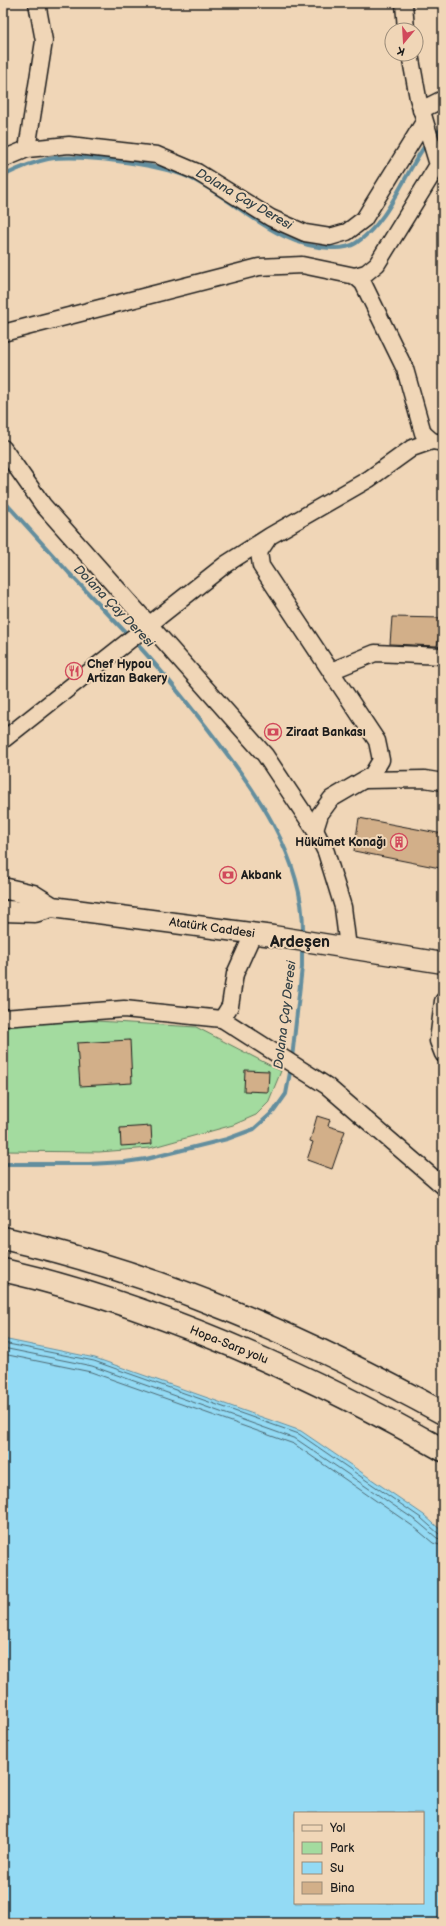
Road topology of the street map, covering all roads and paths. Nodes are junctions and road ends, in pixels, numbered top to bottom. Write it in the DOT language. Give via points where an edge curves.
graph roads {
  1 [pos="36,3"];
  2 [pos="404,3"];
  3 [pos="405,22"];
  4 [pos="412,62"];
  5 [pos="443,99"];
  6 [pos="422,116"];
  7 [pos="27,148"];
  8 [pos="3,159"];
  9 [pos="355,276"];
  10 [pos="3,333"];
  11 [pos="438,442"];
  12 [pos="3,448"];
  13 [pos="270,536"];
  14 [pos="146,627"];
  15 [pos="443,656"];
  16 [pos="331,671"];
  17 [pos="3,740"];
  18 [pos="365,780"];
  19 [pos="443,782"];
  20 [pos="315,830"];
  21 [pos="3,888"];
  22 [pos="52,907"];
  23 [pos="3,911"];
  24 [pos="253,934"];
  25 [pos="339,947"];
  26 [pos="443,963"];
  27 [pos="443,1001"];
  28 [pos="3,1018"];
  29 [pos="222,1019"];
  30 [pos="443,1054"];
  31 [pos="443,1186"];
  32 [pos="3,1238"];
  33 [pos="3,1270"];
  34 [pos="443,1413"];
  35 [pos="443,1450"];
  1 -- 7 [label="street" via="44,41"];
  2 -- 3 [label="street"];
  4 -- 6 [label="street"];
  5 -- 6 [label="street"];
  6 -- 7 [label="street" via="364,219 347,232 330,237 305,232 271,218 196,172 157,155 69,145"];
  6 -- 9 [label="street" via="438,165 377,264 366,274"];
  7 -- 8 [label="street"];
  9 -- 10 [label="street" via="302,265 260,267"];
  9 -- 11 [label="street" via="363,283 405,369 423,433"];
  11 -- 13 [label="street" via="412,448 369,479"];
  12 -- 14 [label="street" via="43,505"];
  13 -- 14 [label="street" via="226,564"];
  13 -- 16 [label="street" via="259,552 261,566"];
  14 -- 17 [label="street"];
  14 -- 20 [label="street" via="265,755"];
  15 -- 16 [label="street" via="375,653"];
  16 -- 18 [label="street" via="377,741 381,760 372,775"];
  18 -- 19 [label="street" via="425,779"];
  18 -- 20 [label="street" via="331,799 320,814"];
  20 -- 25 [label="street" via="326,852 343,906"];
  21 -- 22 [label="main road, Atatürk Caddesi" via="33,896"];
  22 -- 23 [label="main road, Atatürk Caddesi" via="35,912"];
  22 -- 24 [label="main road, Atatürk Caddesi"];
  24 -- 25 [label="main road, Atatürk Caddesi"];
  24 -- 29 [label="street" via="235,974 230,1006"];
  25 -- 26 [label="main road, Atatürk Caddesi"];
  27 -- 30 [label="street" via="438,1041"];
  28 -- 29 [label="street" via="124,1009"];
  29 -- 31 [label="street" via="327,1086"];
  32 -- 34 [label="highway" via="73,1256 211,1302 301,1340"];
  33 -- 35 [label="highway, Hopa-Sarp yolu" via="134,1308 202,1333 339,1394"];
}
